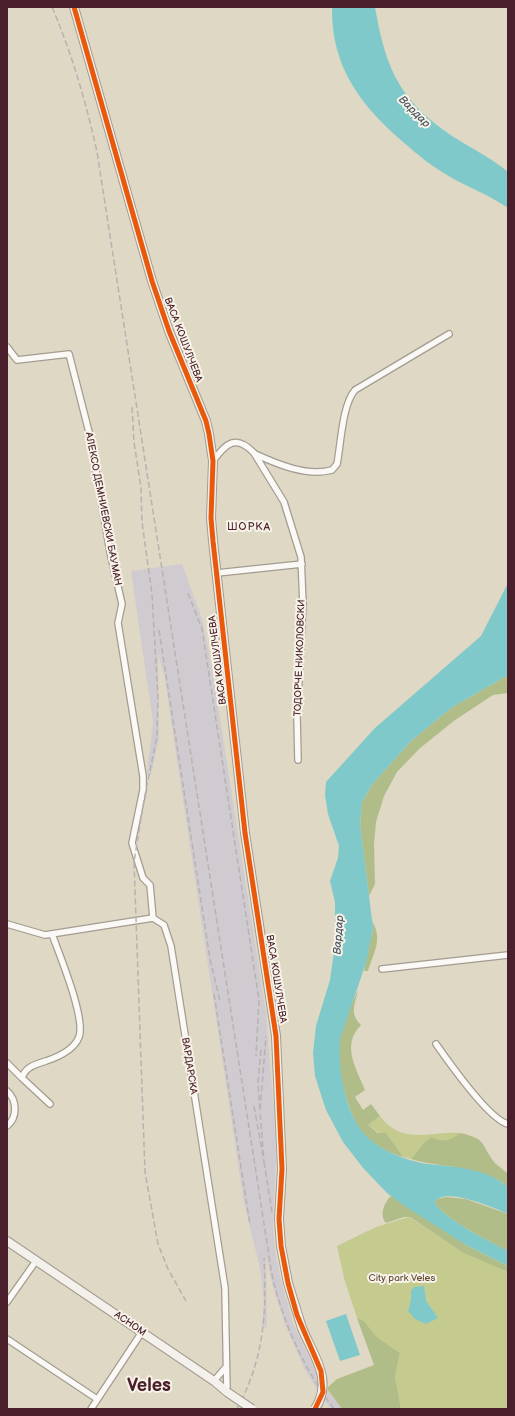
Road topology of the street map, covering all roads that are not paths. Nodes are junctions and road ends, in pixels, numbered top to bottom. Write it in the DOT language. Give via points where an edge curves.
graph roads {
  1 [pos="74,7"];
  2 [pos="449,334"];
  3 [pos="7,347"];
  4 [pos="254,453"];
  5 [pos="213,461"];
  6 [pos="302,564"];
  7 [pos="217,573"];
  8 [pos="298,760"];
  9 [pos="153,918"];
  10 [pos="7,924"];
  11 [pos="52,934"];
  12 [pos="508,955"];
  13 [pos="382,969"];
  14 [pos="436,1044"];
  15 [pos="7,1063"];
  16 [pos="22,1078"];
  17 [pos="7,1091"];
  18 [pos="50,1104"];
  19 [pos="508,1124"];
  20 [pos="7,1126"];
  21 [pos="7,1241"];
  22 [pos="36,1261"];
  23 [pos="7,1302"];
  24 [pos="142,1332"];
  25 [pos="7,1339"];
  26 [pos="225,1368"];
  27 [pos="214,1381"];
  28 [pos="226,1392"];
  29 [pos="98,1399"];
  30 [pos="91,1409"];
  31 [pos="252,1409"];
  32 [pos="315,1409"];
  1 -- 5 [label="main road, ВАСА КОШУЛЧЕВА" via="152,281 169,331 206,421"];
  2 -- 4 [label="street" via="355,390 345,416 337,464 332,470 302,470"];
  3 -- 9 [label="street, АЛЕКСО ДЕМНИЕВСКИ БАУМАН" via="17,360 69,354 85,413 122,604 118,623 143,776 143,790 132,844 143,878 150,885"];
  4 -- 5 [label="street, ТОДОРЧЕ НИКОЛОВСКИ" via="248,447 230,443 224,446"];
  4 -- 6 [label="street, ТОДОРЧЕ НИКОЛОВСКИ" via="284,502"];
  5 -- 7 [label="main road, ВАСА КОШУЛЧЕВА" via="211,518"];
  6 -- 7 [label="street"];
  6 -- 8 [label="street, ТОДОРЧЕ НИКОЛОВСКИ"];
  7 -- 32 [label="main road, ВАСА КОШУЛЧЕВА, bridge" via="245,833 276,1036 282,1169 280,1246 302,1328 323,1376 322,1394"];
  9 -- 11 [label="street"];
  9 -- 26 [label="street, ВАРДАРСКА" via="164,925 172,954 225,1288"];
  10 -- 11 [label="street" via="36,934"];
  11 -- 16 [label="street" via="72,991 80,1035 62,1055 27,1069"];
  12 -- 13 [label="street"];
  14 -- 19 [label="street" via="475,1095 500,1120"];
  15 -- 16 [label="street"];
  16 -- 18 [label="street"];
  17 -- 20 [label="street" via="12,1095 16,1110 11,1123"];
  21 -- 22 [label="main road, АСНОМ"];
  22 -- 23 [label="street"];
  22 -- 24 [label="main road, АСНОМ"];
  24 -- 27 [label="main road, АСНОМ"];
  24 -- 29 [label="street"];
  25 -- 29 [label="street"];
  26 -- 27 [label="street"];
  26 -- 28 [label="street, ВАРДАРСКА"];
  27 -- 28 [label="main road, АСНОМ"];
  28 -- 31 [label="main road, АСНОМ, bridge"];
  29 -- 30 [label="street"];
}
